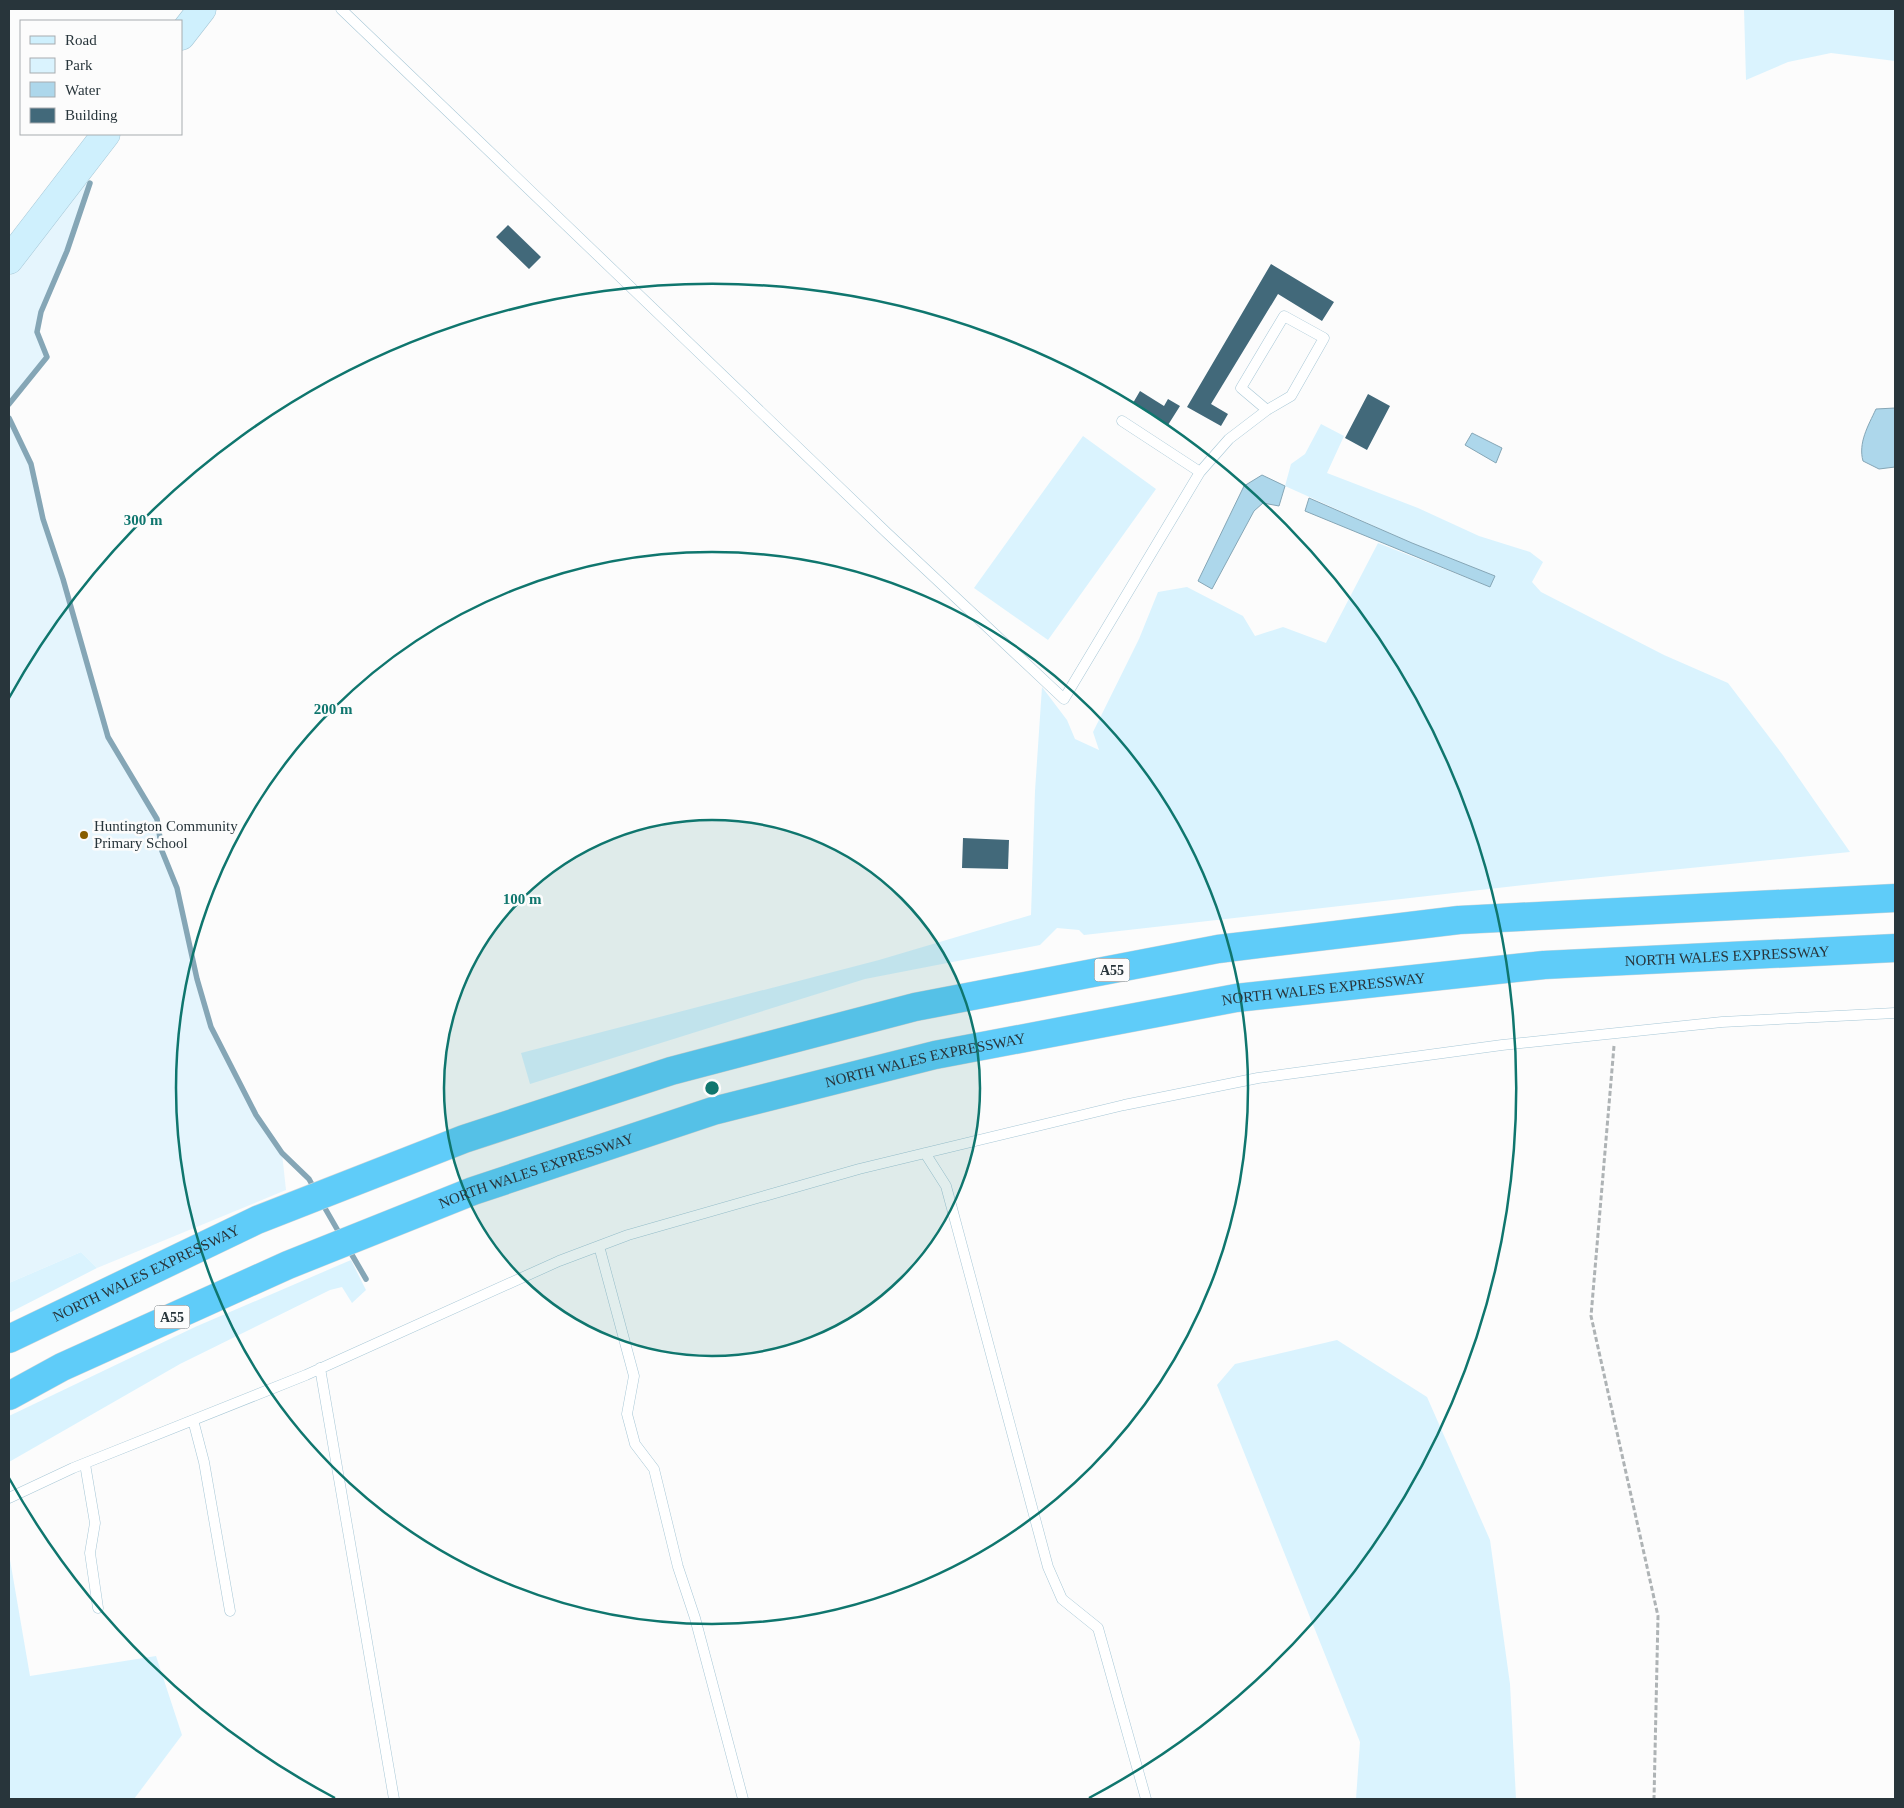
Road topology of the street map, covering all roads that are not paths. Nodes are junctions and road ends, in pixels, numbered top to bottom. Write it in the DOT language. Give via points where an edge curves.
graph roads {
  1 [pos="202,9"];
  2 [pos="341,9"];
  3 [pos="182,35"];
  4 [pos="105,135"];
  5 [pos="9,260"];
  6 [pos="1267,410"];
  7 [pos="1122,421"];
  8 [pos="1200,472"];
  9 [pos="1895,898"];
  10 [pos="1895,948"];
  11 [pos="1895,1013"];
  12 [pos="925,1153"];
  13 [pos="598,1246"];
  14 [pos="9,1339"];
  15 [pos="320,1368"];
  16 [pos="9,1396"];
  17 [pos="193,1420"];
  18 [pos="84,1464"];
  19 [pos="9,1498"];
  20 [pos="98,1608"];
  21 [pos="230,1611"];
  22 [pos="394,1799"];
  23 [pos="743,1799"];
  24 [pos="1146,1799"];
  1 -- 3 [label="main road"];
  2 -- 8 [label="lane" via="1064,699"];
  4 -- 5 [label="main road"];
  6 -- 6 [label="lane" via="1291,396 1324,338 1284,316 1241,388"];
  6 -- 8 [label="lane" via="1229,439"];
  7 -- 8 [label="lane"];
  9 -- 14 [label="highway, NORTH WALES EXPRESSWAY / A55" via="1459,920 1218,949 915,1007 670,1071 464,1139 257,1220"];
  10 -- 16 [label="highway, NORTH WALES EXPRESSWAY / A55" via="1544,965 1236,998 935,1055 713,1111 473,1191 338,1244 62,1367"];
  11 -- 12 [label="lane" via="1722,1022 1502,1045 1258,1078 1124,1105"];
  12 -- 13 [label="lane" via="720,1208"];
  12 -- 24 [label="lane" via="946,1186 1048,1567 1062,1599 1098,1628"];
  13 -- 15 [label="lane"];
  13 -- 23 [label="lane" via="634,1376 627,1414 635,1444 654,1469"];
  15 -- 17 [label="lane"];
  15 -- 22 [label="lane"];
  17 -- 18 [label="lane"];
  17 -- 21 [label="lane" via="204,1462"];
  18 -- 19 [label="lane"];
  18 -- 20 [label="lane" via="95,1523 90,1553"];
}
